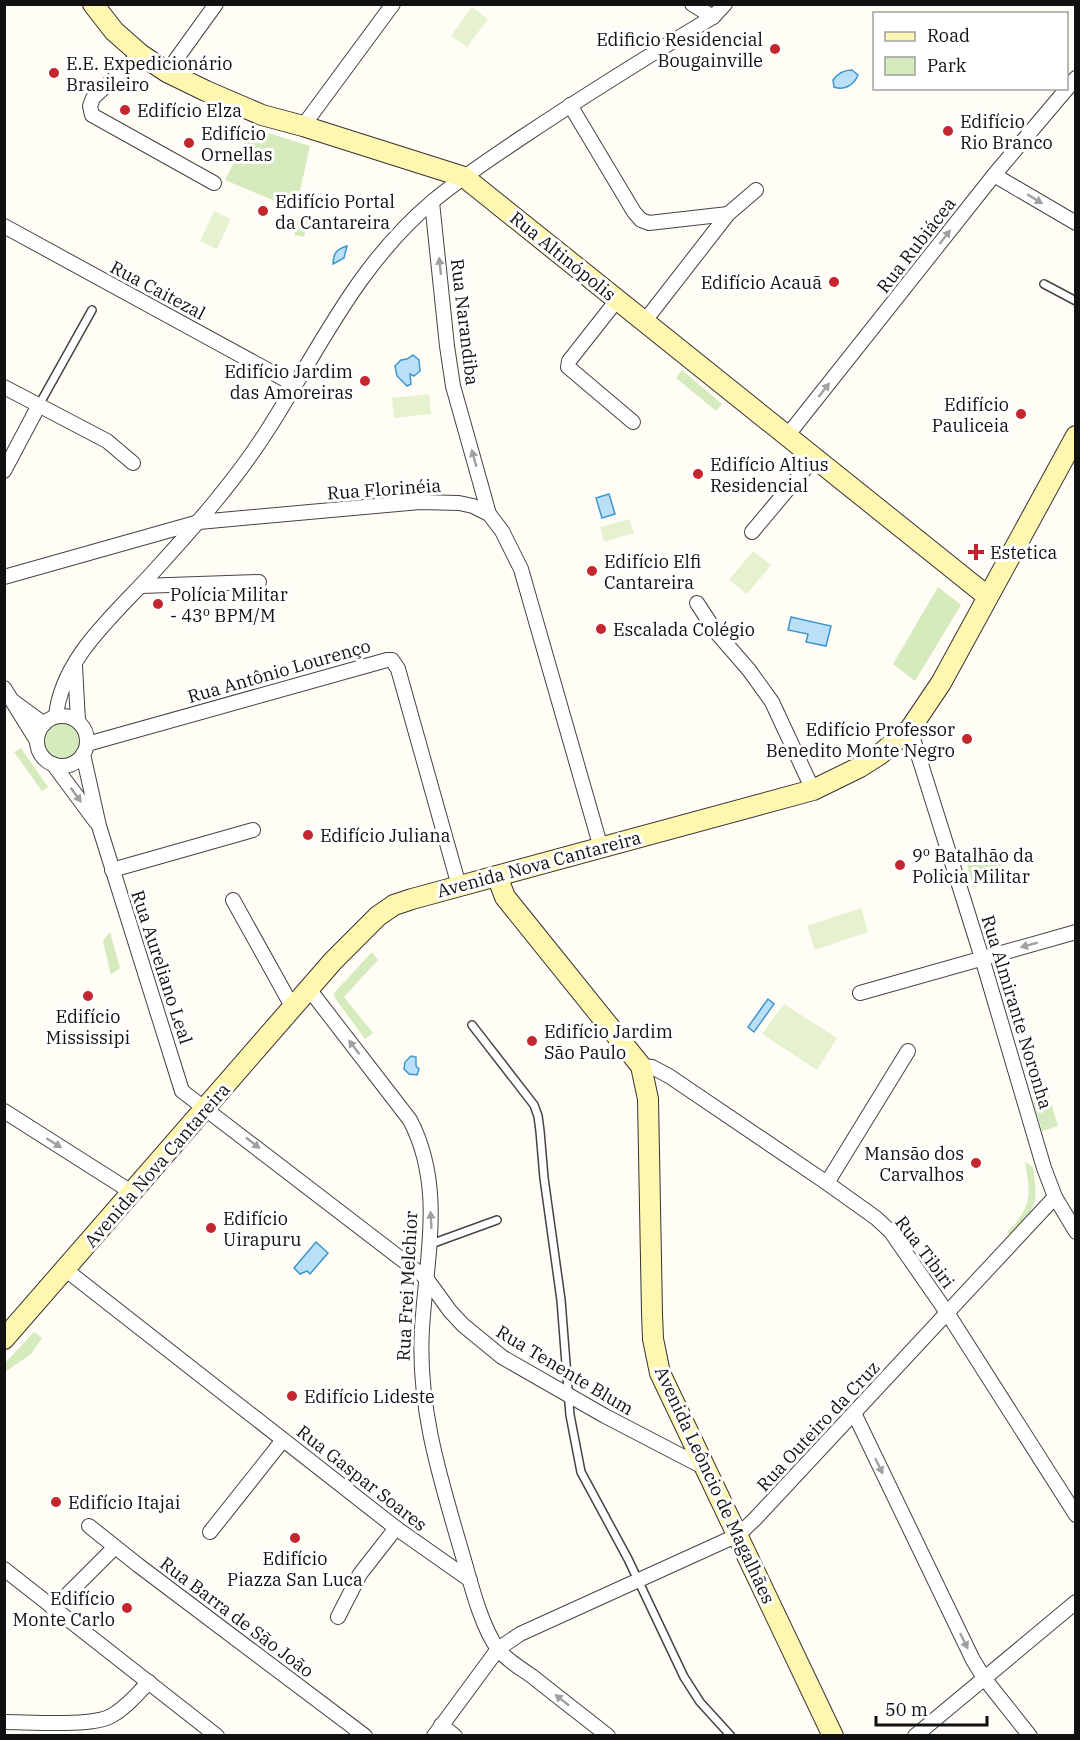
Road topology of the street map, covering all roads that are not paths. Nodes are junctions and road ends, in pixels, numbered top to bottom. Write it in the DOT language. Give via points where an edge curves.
graph roads {
  1 [pos="93,4"];
  2 [pos="216,4"];
  3 [pos="393,4"];
  4 [pos="692,4"];
  5 [pos="725,4"];
  6 [pos="712,16"];
  7 [pos="140,54"];
  8 [pos="167,72"];
  9 [pos="1066,90"];
  10 [pos="570,105"];
  11 [pos="303,126"];
  12 [pos="994,175"];
  13 [pos="464,177"];
  14 [pos="214,183"];
  15 [pos="756,190"];
  16 [pos="432,202"];
  17 [pos="728,214"];
  18 [pos="1076,223"];
  19 [pos="4,226"];
  20 [pos="1044,284"];
  21 [pos="617,300"];
  22 [pos="1076,301"];
  23 [pos="92,310"];
  24 [pos="644,322"];
  25 [pos="295,385"];
  26 [pos="4,387"];
  27 [pos="39,405"];
  28 [pos="633,422"];
  29 [pos="788,436"];
  30 [pos="1076,436"];
  31 [pos="814,458"];
  32 [pos="1070,460"];
  33 [pos="133,463"];
  34 [pos="4,471"];
  35 [pos="220,496"];
  36 [pos="489,514"];
  37 [pos="236,519"];
  38 [pos="199,522"];
  39 [pos="752,532"];
  40 [pos="151,536"];
  41 [pos="171,552"];
  42 [pos="4,577"];
  43 [pos="259,582"];
  44 [pos="141,586"];
  45 [pos="987,596"];
  46 [pos="696,603"];
  47 [pos="75,661"];
  48 [pos="4,688"];
  49 [pos="14,702"];
  50 [pos="56,716"];
  51 [pos="78,721"];
  52 [pos="44,724"];
  53 [pos="910,729"];
  54 [pos="37,741"];
  55 [pos="85,749"];
  56 [pos="53,764"];
  57 [pos="813,790"];
  58 [pos="99,826"];
  59 [pos="253,830"];
  60 [pos="601,848"];
  61 [pos="112,870"];
  62 [pos="497,876"];
  63 [pos="459,886"];
  64 [pos="233,900"];
  65 [pos="1076,932"];
  66 [pos="982,957"];
  67 [pos="309,989"];
  68 [pos="860,993"];
  69 [pos="293,1008"];
  70 [pos="472,1025"];
  71 [pos="908,1051"];
  72 [pos="641,1066"];
  73 [pos="206,1108"];
  74 [pos="4,1111"];
  75 [pos="827,1183"];
  76 [pos="133,1193"];
  77 [pos="1055,1197"];
  78 [pos="497,1220"];
  79 [pos="1076,1232"];
  80 [pos="431,1244"];
  81 [pos="66,1270"];
  82 [pos="426,1278"];
  83 [pos="948,1314"];
  84 [pos="4,1339"];
  85 [pos="568,1396"];
  86 [pos="854,1413"];
  87 [pos="283,1440"];
  88 [pos="705,1468"];
  89 [pos="1076,1515"];
  90 [pos="90,1526"];
  91 [pos="396,1528"];
  92 [pos="210,1532"];
  93 [pos="738,1535"];
  94 [pos="115,1547"];
  95 [pos="4,1569"];
  96 [pos="470,1580"];
  97 [pos="637,1580"];
  98 [pos="1076,1602"];
  99 [pos="53,1609"];
  100 [pos="338,1617"];
  101 [pos="498,1649"];
  102 [pos="984,1678"];
  103 [pos="149,1682"];
  104 [pos="4,1722"];
  105 [pos="438,1730"];
  106 [pos="217,1736"];
  107 [pos="365,1736"];
  108 [pos="455,1736"];
  109 [pos="608,1736"];
  110 [pos="731,1736"];
  111 [pos="833,1736"];
  112 [pos="915,1736"];
  113 [pos="1030,1736"];
  1 -- 7 [label="main road, Rua Altinópolis" via="114,31"];
  2 -- 8 [label="street"];
  3 -- 11 [label="street"];
  4 -- 6 [label="street"];
  5 -- 6 [label="street"];
  6 -- 10 [label="street"];
  7 -- 8 [label="main road, Rua Altinópolis"];
  7 -- 14 [label="street" via="93,98 92,114"];
  8 -- 11 [label="main road, Rua Altinópolis" via="262,115"];
  9 -- 12 [label="street, Rua Rubiácea"];
  10 -- 13 [label="street"];
  10 -- 17 [label="street" via="641,220 649,223"];
  11 -- 13 [label="main road, Rua Altinópolis"];
  12 -- 18 [label="street, one-way"];
  29 -- 12 [label="street, Rua Rubiácea, one-way"];
  13 -- 16 [label="street"];
  13 -- 21 [label="main road, Rua Altinópolis"];
  15 -- 17 [label="street"];
  16 -- 25 [label="street" via="361,277"];
  36 -- 16 [label="street, Rua Narandiba, one-way" via="453,386"];
  17 -- 24 [label="street"];
  19 -- 25 [label="street, Rua Caitezal"];
  20 -- 22 [label="lane"];
  21 -- 24 [label="main road, Rua Altinópolis"];
  21 -- 28 [label="street" via="568,367"];
  23 -- 27 [label="lane"];
  24 -- 29 [label="main road, Rua Altinópolis"];
  25 -- 35 [label="street"];
  26 -- 27 [label="street"];
  27 -- 33 [label="street" via="107,441"];
  27 -- 34 [label="street"];
  29 -- 31 [label="main road, Rua Altinópolis"];
  30 -- 32 [label="main road, Avenida Nova Cantareira"];
  31 -- 39 [label="street"];
  31 -- 45 [label="main road, Rua Altinópolis"];
  32 -- 45 [label="main road, Avenida Nova Cantareira"];
  35 -- 37 [label="street" via="220,505"];
  35 -- 38 [label="street"];
  36 -- 37 [label="street, Rua Florinéia" via="459,503 420,502"];
  36 -- 60 [label="street" via="521,569"];
  37 -- 38 [label="street, Rua Florinéia"];
  38 -- 40 [label="street, Rua Florinéia"];
  38 -- 41 [label="street"];
  40 -- 41 [label="street" via="164,538"];
  40 -- 42 [label="street, Rua Florinéia"];
  41 -- 44 [label="street"];
  43 -- 44 [label="street"];
  44 -- 47 [label="street"];
  45 -- 53 [label="main road, Avenida Nova Cantareira"];
  46 -- 57 [label="street" via="772,702"];
  47 -- 50 [label="street" via="60,694"];
  47 -- 51 [label="street, Rua Aureliano Leal"];
  48 -- 49 [label="street, Rua Aureliano Leal"];
  49 -- 52 [label="street, Rua Aureliano Leal"];
  49 -- 54 [label="street, Rua Aureliano Leal"];
  50 -- 51 [label="street"];
  50 -- 52 [label="street"];
  51 -- 55 [label="street, Rua Aureliano Leal" via="87,736"];
  52 -- 54 [label="street"];
  53 -- 57 [label="main road, Avenida Nova Cantareira" via="860,767"];
  53 -- 66 [label="street, Rua Almirante Noronha"];
  54 -- 56 [label="street, Rua Aureliano Leal" via="41,755"];
  55 -- 56 [label="street" via="70,764"];
  55 -- 58 [label="street, Rua Aureliano Leal"];
  55 -- 63 [label="street, Rua Antônio Lourenço" via="392,660 398,669"];
  56 -- 58 [label="street, Rua Aureliano Leal, one-way"];
  57 -- 60 [label="main road, Avenida Nova Cantareira"];
  58 -- 61 [label="street, Rua Aureliano Leal"];
  59 -- 61 [label="street"];
  60 -- 62 [label="main road, Avenida Nova Cantareira"];
  61 -- 73 [label="street, Rua Aureliano Leal" via="182,1090"];
  62 -- 63 [label="main road, Avenida Nova Cantareira"];
  62 -- 72 [label="main road, Avenida Leôncio de Magalhães" via="505,897"];
  63 -- 67 [label="main road, Avenida Nova Cantareira" via="385,910"];
  64 -- 69 [label="street"];
  65 -- 66 [label="street, one-way"];
  66 -- 68 [label="street"];
  66 -- 77 [label="street, Rua Almirante Noronha"];
  67 -- 69 [label="main road, Avenida Nova Cantareira"];
  80 -- 67 [label="street, Rua Frei Melchior, one-way" via="427,1161 419,1137"];
  69 -- 73 [label="main road, Avenida Nova Cantareira"];
  70 -- 85 [label="lane" via="534,1105 538,1116 561,1300"];
  71 -- 75 [label="street"];
  72 -- 75 [label="street, Rua Tibiri" via="669,1076"];
  72 -- 88 [label="main road, Avenida Leôncio de Magalhães" via="648,1099 656,1357"];
  73 -- 76 [label="main road, Avenida Nova Cantareira"];
  73 -- 82 [label="street, Rua Aureliano Leal, one-way"];
  74 -- 76 [label="street, one-way"];
  75 -- 83 [label="street, Rua Tibiri" via="891,1232"];
  76 -- 81 [label="main road, Avenida Nova Cantareira"];
  77 -- 79 [label="street, Rua Almirante Noronha"];
  77 -- 83 [label="street, Rua Outeiro da Cruz"];
  78 -- 80 [label="lane"];
  80 -- 82 [label="street, Rua Frei Melchior"];
  81 -- 84 [label="main road, Avenida Nova Cantareira"];
  81 -- 87 [label="street, Rua Gaspar Soares"];
  82 -- 85 [label="street, Rua Tenente Blum" via="450,1311 481,1342"];
  82 -- 96 [label="street, Rua Frei Melchior" via="421,1354 423,1398 437,1465"];
  83 -- 86 [label="street, Rua Outeiro da Cruz"];
  83 -- 89 [label="street, Rua Tibiri"];
  85 -- 88 [label="street, Rua Tenente Blum"];
  85 -- 97 [label="lane" via="581,1472"];
  86 -- 93 [label="street, Rua Outeiro da Cruz"];
  86 -- 102 [label="street, one-way"];
  87 -- 91 [label="street, Rua Gaspar Soares"];
  87 -- 92 [label="street"];
  88 -- 93 [label="main road, Avenida Leôncio de Magalhães"];
  90 -- 94 [label="street, Rua Barra de São João"];
  91 -- 96 [label="street, Rua Gaspar Soares"];
  91 -- 100 [label="street" via="360,1574"];
  93 -- 97 [label="street, Rua Outeiro da Cruz"];
  93 -- 111 [label="main road, Avenida Leôncio de Magalhães"];
  94 -- 99 [label="street"];
  94 -- 107 [label="street, Rua Barra de São João"];
  95 -- 99 [label="street"];
  96 -- 101 [label="street"];
  97 -- 101 [label="street, Rua Outeiro da Cruz" via="520,1634"];
  97 -- 110 [label="lane" via="693,1692"];
  98 -- 102 [label="street"];
  99 -- 103 [label="street"];
  101 -- 105 [label="street, Rua Outeiro da Cruz"];
  109 -- 101 [label="street, one-way"];
  102 -- 112 [label="street"];
  102 -- 113 [label="street"];
  103 -- 104 [label="street" via="108,1718"];
  103 -- 106 [label="street"];
  105 -- 108 [label="street"];
}
